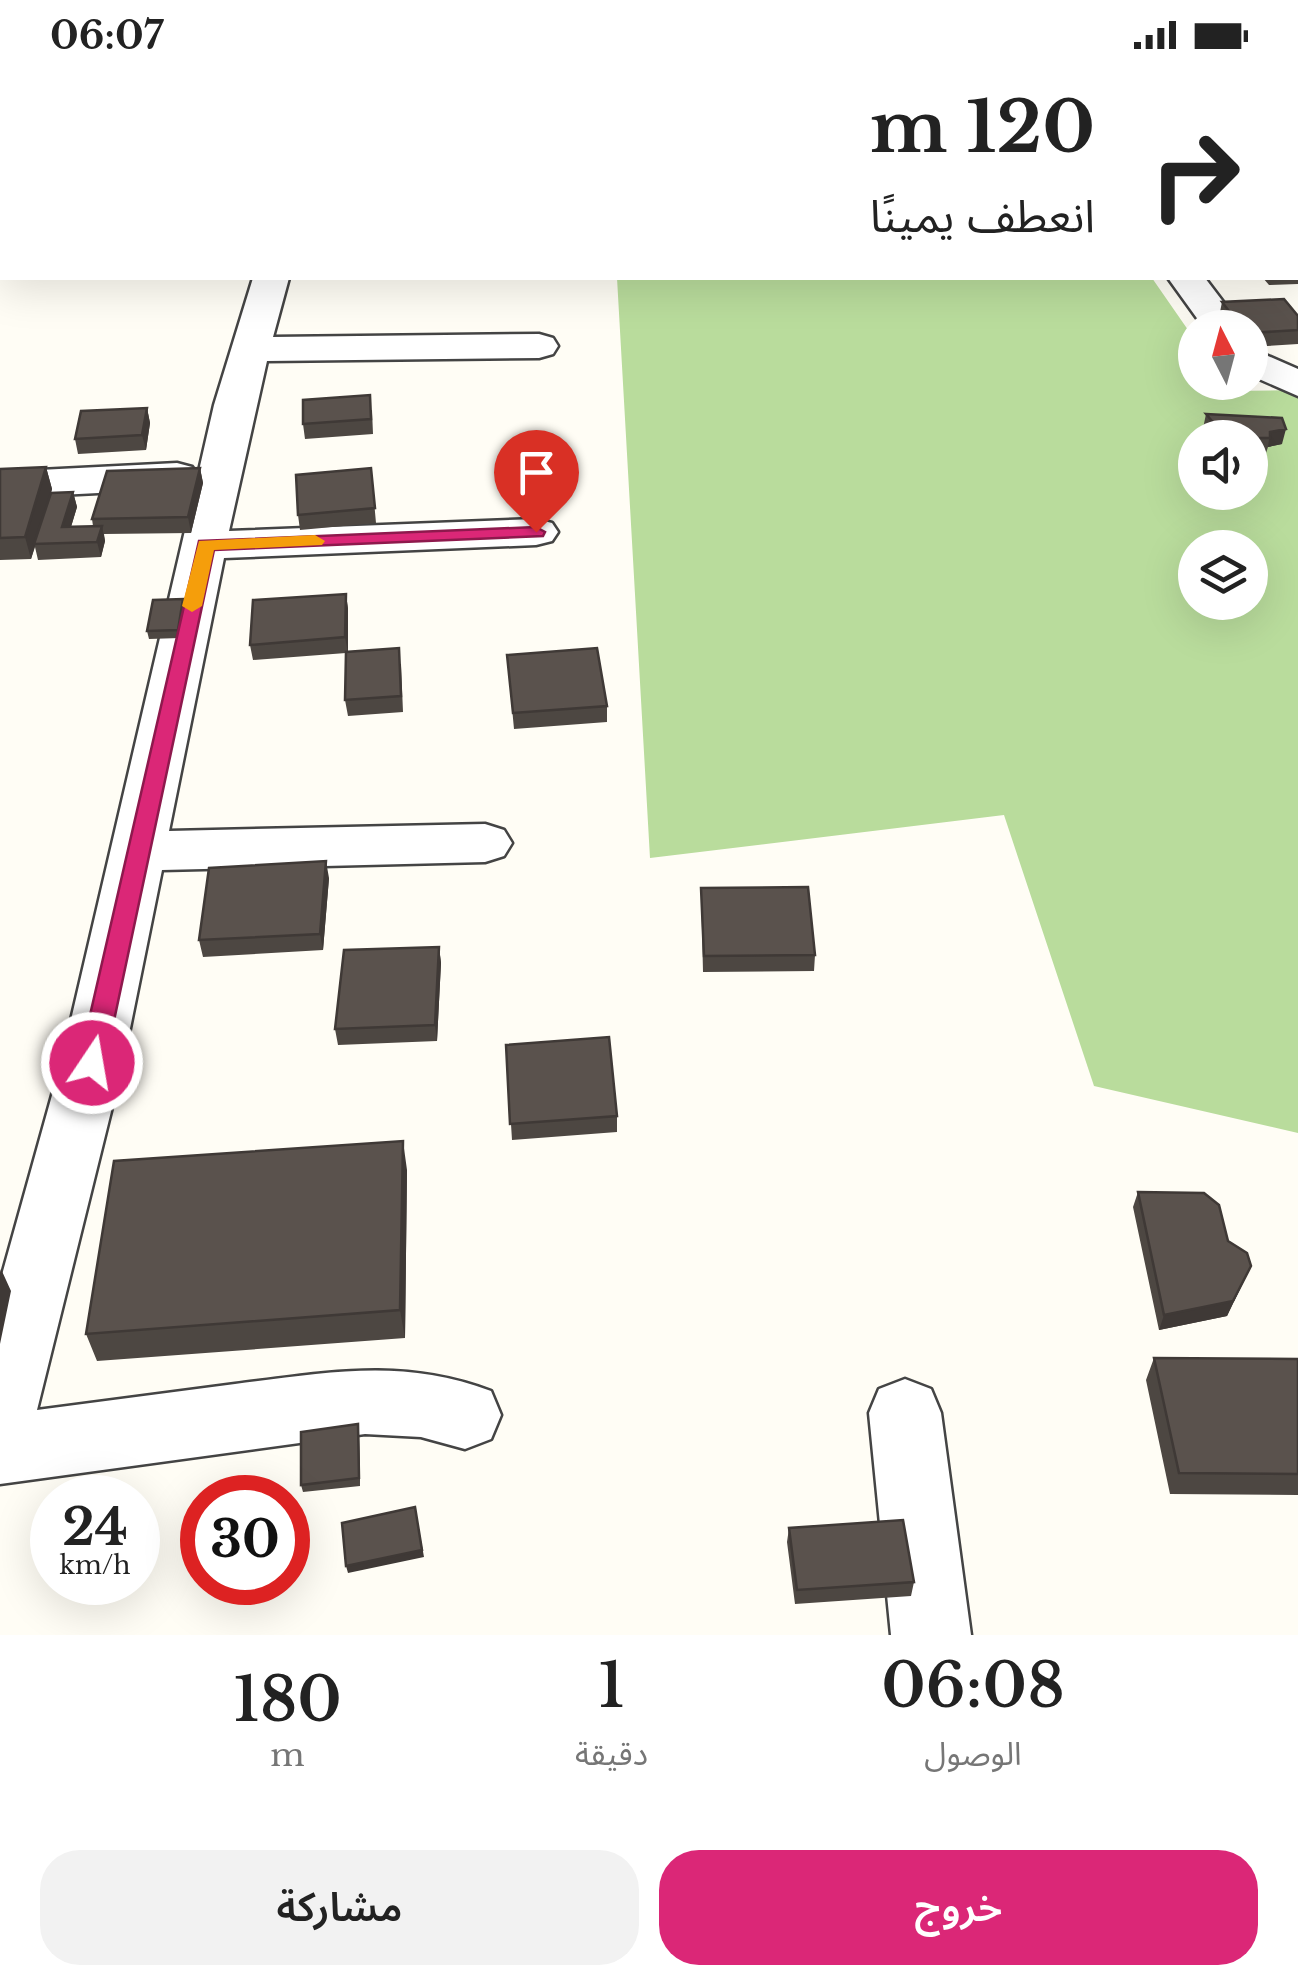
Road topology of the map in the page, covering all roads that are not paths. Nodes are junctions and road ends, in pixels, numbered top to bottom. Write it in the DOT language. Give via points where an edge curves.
graph roads {
  1 [pos="270,280"];
  2 [pos="1188,280"];
  3 [pos="1210,310"];
  4 [pos="539,346"];
  5 [pos="251,349"];
  6 [pos="1268,369"];
  7 [pos="1298,384"];
  8 [pos="222,474"];
  9 [pos="0,485"];
  10 [pos="536,532"];
  11 [pos="206,545"];
  12 [pos="485,843"];
  13 [pos="138,851"];
  14 [pos="0,1413"];
  15 [pos="904,1413"];
  16 [pos="465,1415"];
  17 [pos="0,1449"];
  18 [pos="931,1635"];
  1 -- 5 [label="street"];
  2 -- 3 [label="street"];
  4 -- 5 [label="street"];
  5 -- 8 [label="street"];
  6 -- 7 [label="street"];
  8 -- 9 [label="street"];
  8 -- 11 [label="street"];
  10 -- 11 [label="street"];
  11 -- 13 [label="street"];
  12 -- 13 [label="street"];
  13 -- 14 [label="street" via="92,1063"];
  15 -- 18 [label="street"];
  16 -- 17 [label="street" via="365,1400"];
}
